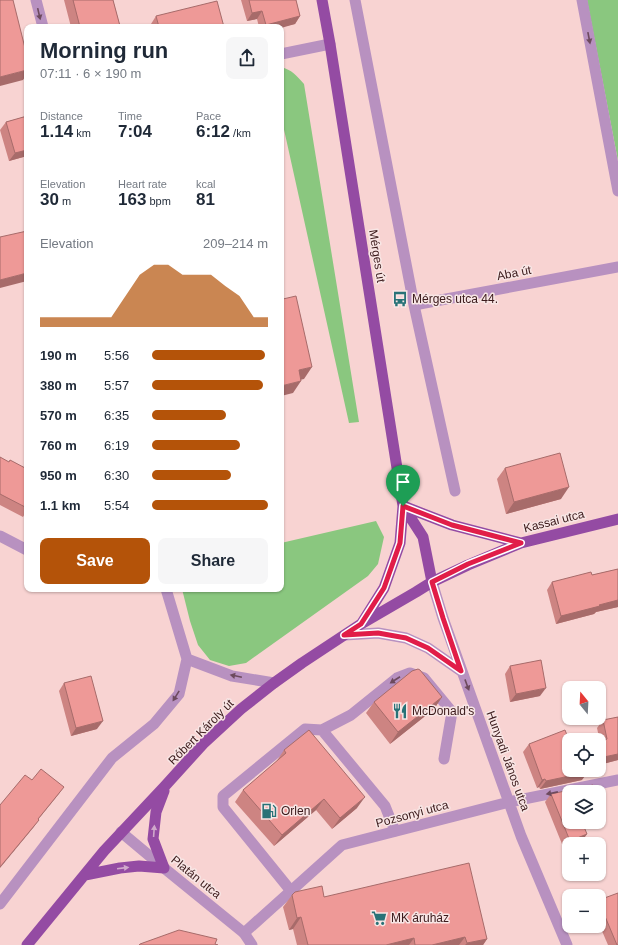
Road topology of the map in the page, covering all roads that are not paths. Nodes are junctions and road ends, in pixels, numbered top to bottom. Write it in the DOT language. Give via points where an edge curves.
graph roads {
  1 [pos="36,0"];
  2 [pos="322,0"];
  3 [pos="355,0"];
  4 [pos="582,0"];
  5 [pos="42,24"];
  6 [pos="330,44"];
  7 [pos="284,53"];
  8 [pos="618,191"];
  9 [pos="618,267"];
  10 [pos="414,305"];
  11 [pos="455,492"];
  12 [pos="403,506"];
  13 [pos="618,519"];
  14 [pos="0,536"];
  15 [pos="521,543"];
  16 [pos="24,548"];
  17 [pos="432,582"];
  18 [pos="167,592"];
  19 [pos="361,624"];
  20 [pos="344,635"];
  21 [pos="187,659"];
  22 [pos="461,671"];
  23 [pos="274,683"];
  24 [pos="322,730"];
  25 [pos="444,759"];
  26 [pos="618,780"];
  27 [pos="165,786"];
  28 [pos="509,802"];
  29 [pos="395,831"];
  30 [pos="122,832"];
  31 [pos="164,868"];
  32 [pos="85,875"];
  33 [pos="291,891"];
  34 [pos="0,904"];
  35 [pos="244,933"];
  36 [pos="27,945"];
  37 [pos="252,945"];
  38 [pos="567,945"];
  1 -- 5 [label="street, one-way"];
  2 -- 6 [label="main road, Mérges út"];
  3 -- 10 [label="street"];
  4 -- 8 [label="street, one-way"];
  6 -- 7 [label="street"];
  6 -- 12 [label="main road, Mérges út"];
  9 -- 10 [label="street, Aba út"];
  10 -- 11 [label="street"];
  12 -- 15 [label="main road" via="452,525"];
  12 -- 17 [label="main road, Mérges út" via="423,537"];
  12 -- 19 [label="main road" via="400,543 384,588"];
  13 -- 15 [label="main road, Kassai utca"];
  14 -- 16 [label="street"];
  15 -- 17 [label="main road, Kassai utca" via="468,564"];
  17 -- 19 [label="main road, Róbert Károly út"];
  17 -- 22 [label="street, Hunyadi János utca"];
  18 -- 21 [label="street"];
  19 -- 20 [label="main road, Róbert Károly út"];
  20 -- 22 [label="street" via="378,633 406,638 428,648"];
  20 -- 23 [label="main road, Róbert Károly út"];
  23 -- 21 [label="street, one-way" via="232,676"];
  21 -- 34 [label="street, one-way" via="179,694 154,724 112,758"];
  22 -- 28 [label="street, Hunyadi János utca, one-way"];
  23 -- 27 [label="main road, Róbert Károly út" via="203,744"];
  25 -- 24 [label="street, one-way" via="452,712 424,678 410,673 397,678 351,715"];
  24 -- 29 [label="street" via="385,806"];
  24 -- 33 [label="street" via="305,729 223,796 223,807"];
  26 -- 28 [label="street, Pozsonyi utca, one-way"];
  27 -- 30 [label="main road, Róbert Károly út"];
  31 -- 27 [label="main road, one-way" via="153,839 156,812"];
  28 -- 29 [label="street, Pozsonyi utca"];
  28 -- 38 [label="street, Hunyadi János utca"];
  29 -- 33 [label="street, Pozsonyi utca" via="342,845"];
  30 -- 31 [label="street, Platán utca"];
  30 -- 32 [label="main road, Róbert Károly út"];
  32 -- 31 [label="main road, one-way" via="139,866"];
  31 -- 35 [label="street, Platán utca"];
  32 -- 36 [label="main road, Róbert Károly út"];
  33 -- 35 [label="street, Pozsonyi utca"];
  35 -- 37 [label="street, Platán utca"];
}
